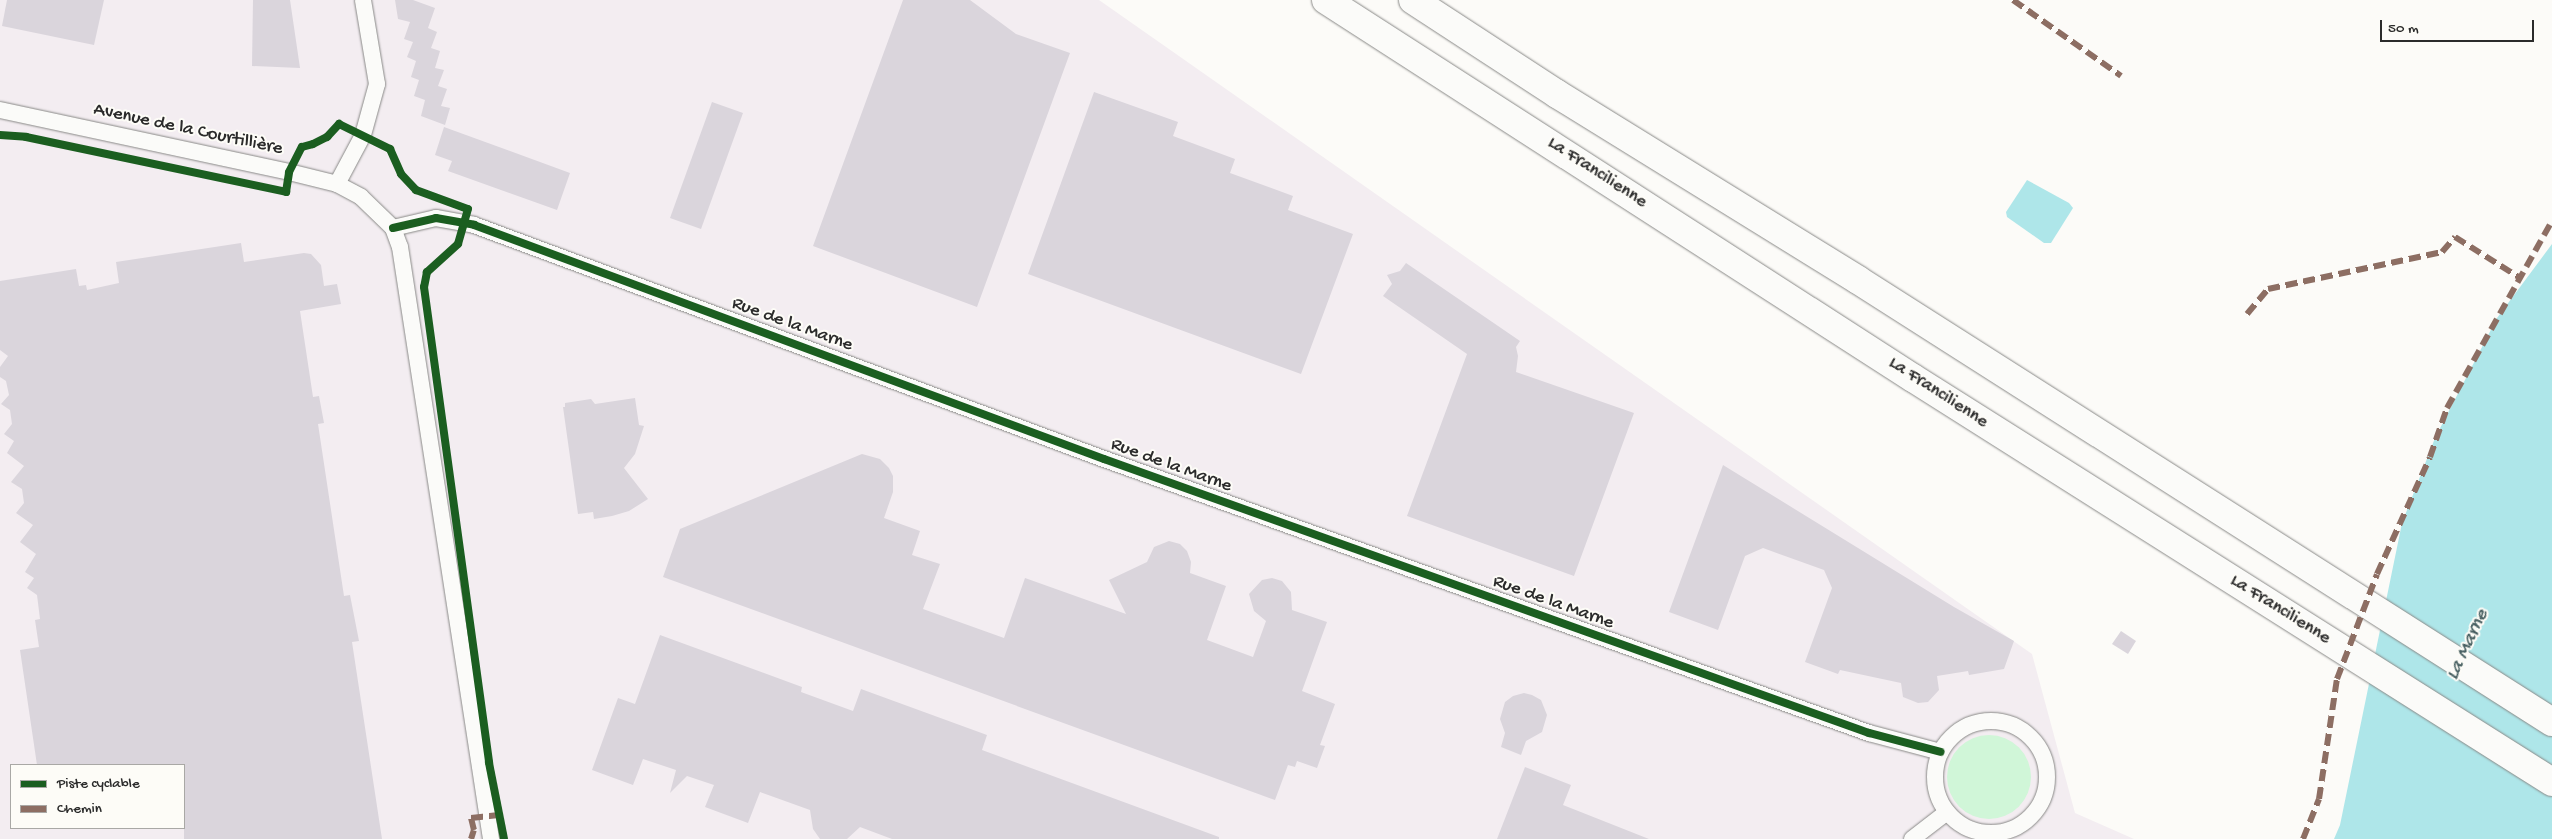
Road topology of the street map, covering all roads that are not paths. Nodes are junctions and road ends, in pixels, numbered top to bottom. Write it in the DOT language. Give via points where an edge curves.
graph roads {
  1 [pos="363,0"];
  2 [pos="1326,0"];
  3 [pos="1413,0"];
  4 [pos="0,110"];
  5 [pos="337,184"];
  6 [pos="393,228"];
  7 [pos="2552,722"];
  8 [pos="1940,752"];
  9 [pos="2552,782"];
  10 [pos="1947,812"];
  11 [pos="491,839"];
  12 [pos="1912,839"];
  1 -- 5 [label="street" via="377,84 363,134"];
  2 -- 9 [label="highway, La Francilienne"];
  3 -- 7 [label="highway"];
  4 -- 5 [label="street, Avenue de la Courtillière"];
  5 -- 6 [label="street, Avenue de la Courtillière" via="361,197"];
  6 -- 8 [label="street, Rue de la Marne" via="436,218 474,226 1122,466 1859,730"];
  6 -- 11 [label="street, Avenue de la Courtillière" via="400,247"];
  8 -- 10 [label="street" via="1935,783"];
  8 -- 10 [label="street" via="1952,736 1967,726 1986,720 2005,722 2022,729 2036,743 2045,760 2048,779 2043,798 2033,815 2018,827 1999,833 1980,832 1962,825"];
  10 -- 12 [label="street"];
}
